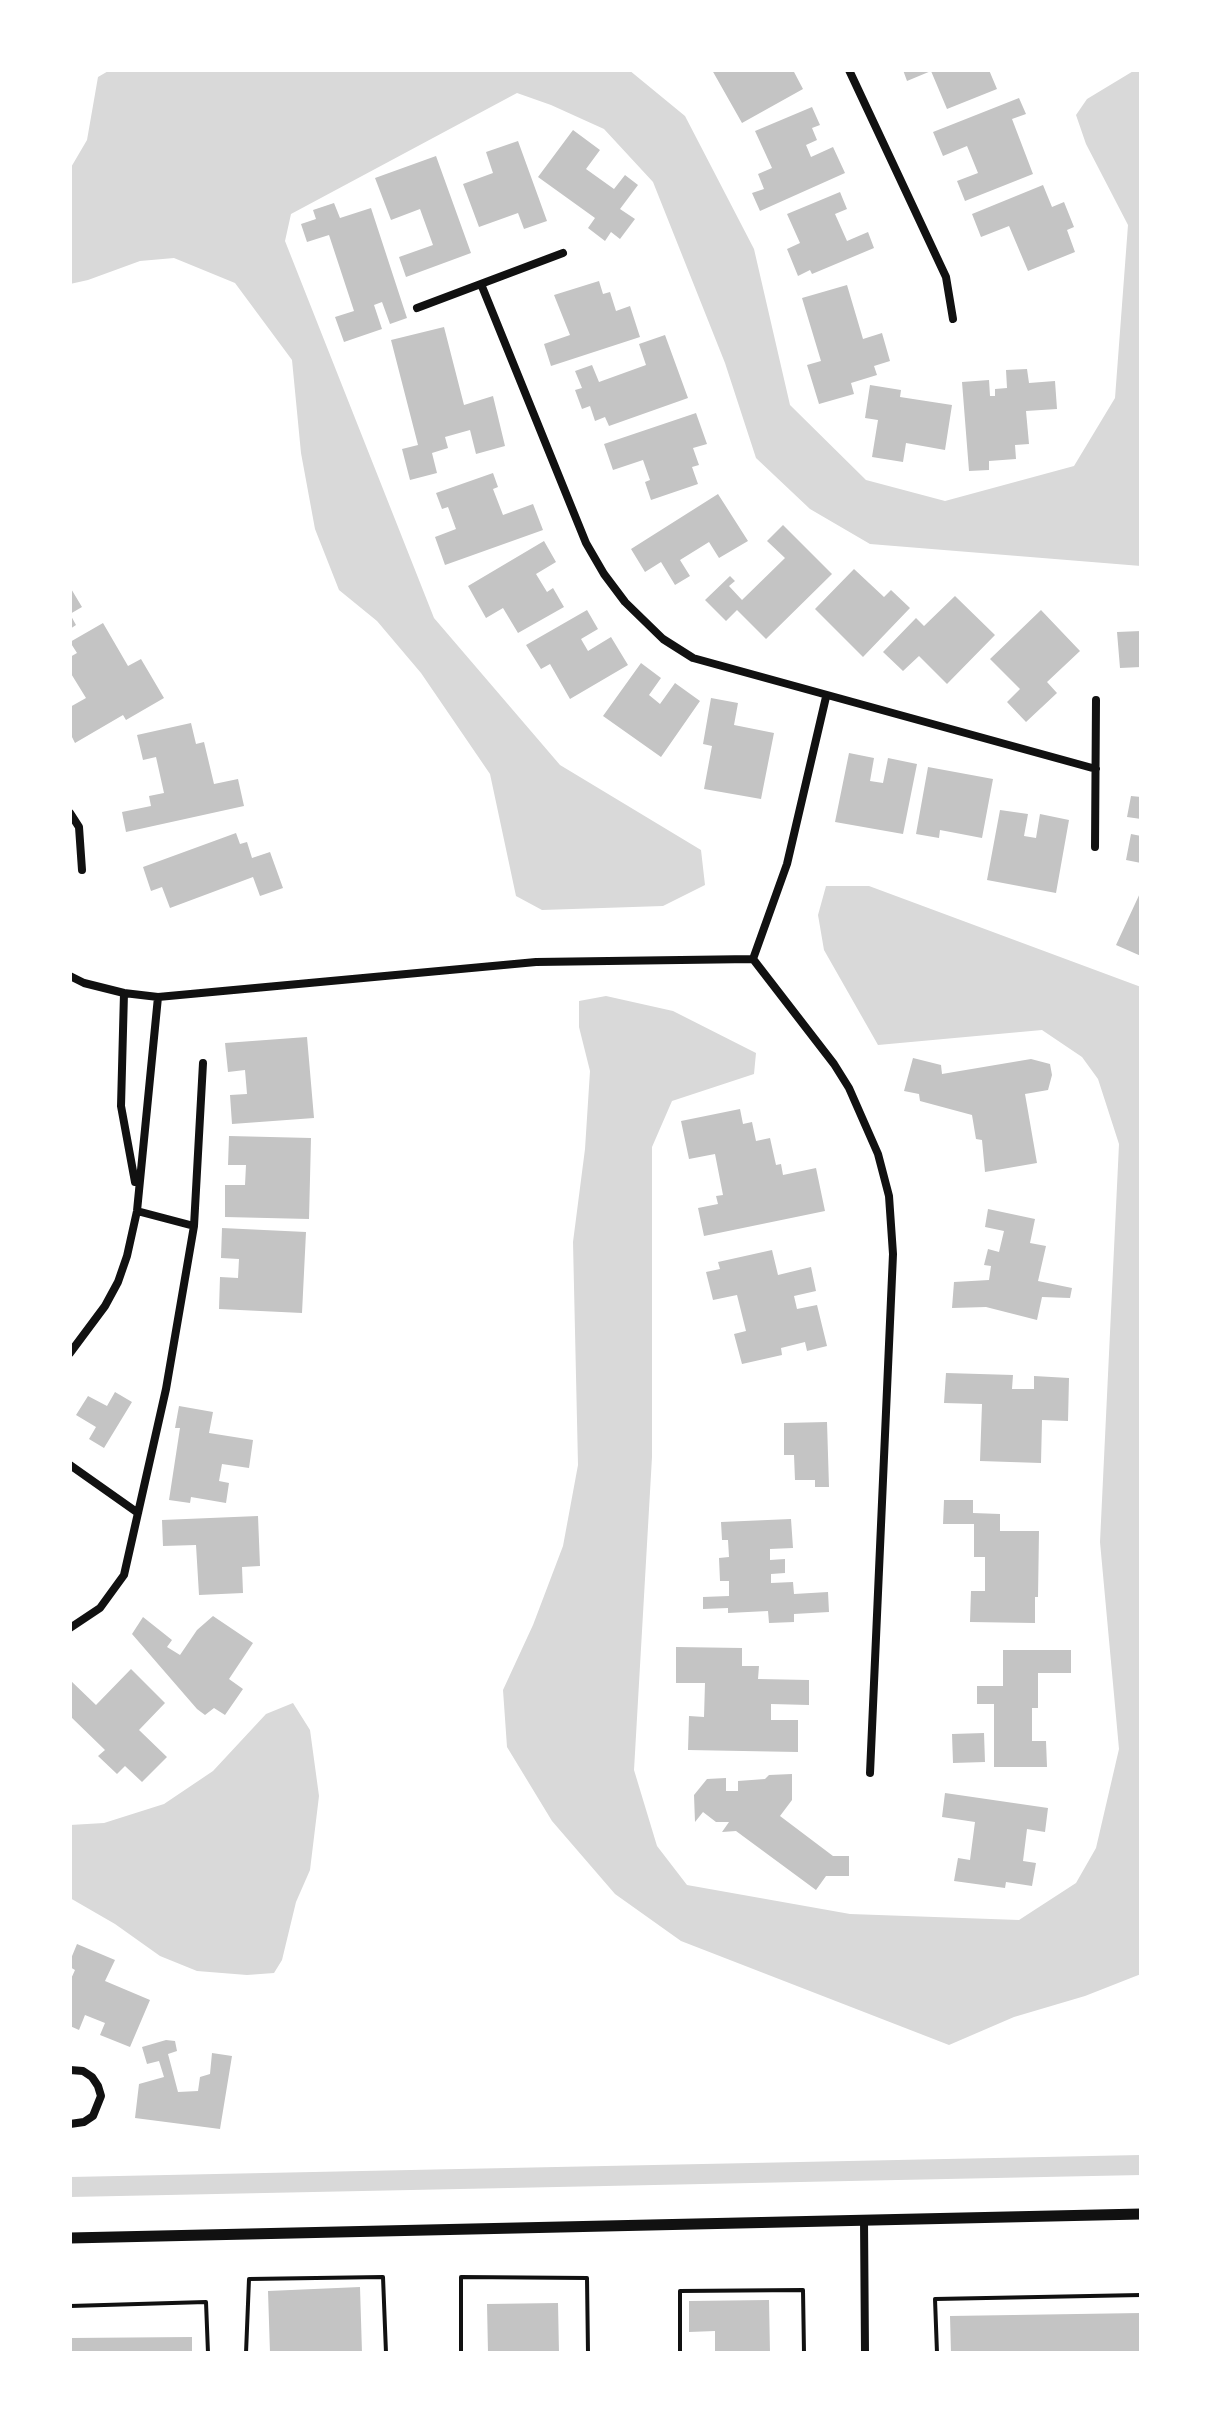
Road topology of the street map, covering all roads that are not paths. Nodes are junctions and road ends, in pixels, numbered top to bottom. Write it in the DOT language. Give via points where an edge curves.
graph roads {
  1 [pos="849,70"];
  2 [pos="563,253"];
  3 [pos="481,284"];
  4 [pos="417,308"];
  5 [pos="953,319"];
  6 [pos="826,697"];
  7 [pos="1096,700"];
  8 [pos="1096,769"];
  9 [pos="70,813"];
  10 [pos="1095,847"];
  11 [pos="82,870"];
  12 [pos="753,959"];
  13 [pos="70,976"];
  14 [pos="124,993"];
  15 [pos="158,997"];
  16 [pos="203,1063"];
  17 [pos="137,1191"];
  18 [pos="137,1211"];
  19 [pos="194,1226"];
  20 [pos="70,1353"];
  21 [pos="70,1465"];
  22 [pos="138,1513"];
  23 [pos="70,1628"];
  24 [pos="870,1773"];
  25 [pos="70,2070"];
  26 [pos="70,2124"];
  27 [pos="1141,2214"];
  28 [pos="864,2220"];
  29 [pos="70,2238"];
  30 [pos="1141,2295"];
  31 [pos="70,2306"];
  32 [pos="208,2353"];
  33 [pos="246,2353"];
  34 [pos="386,2353"];
  35 [pos="461,2353"];
  36 [pos="588,2353"];
  37 [pos="680,2353"];
  38 [pos="804,2353"];
  39 [pos="865,2353"];
  40 [pos="937,2353"];
  1 -- 5 [label="street" via="946,277"];
  2 -- 3 [label="street"];
  3 -- 4 [label="street"];
  3 -- 6 [label="street" via="580,531 625,602 663,639 693,658"];
  6 -- 8 [label="street"];
  6 -- 12 [label="street" via="787,864"];
  7 -- 8 [label="street"];
  8 -- 10 [label="street"];
  9 -- 11 [label="street" via="79,827"];
  12 -- 15 [label="street" via="536,962"];
  12 -- 24 [label="street" via="849,1088 878,1154 889,1196 893,1254"];
  13 -- 14 [label="street"];
  14 -- 15 [label="street"];
  14 -- 17 [label="street" via="121,1106"];
  15 -- 17 [label="street"];
  16 -- 19 [label="street"];
  17 -- 18 [label="street"];
  18 -- 19 [label="street"];
  18 -- 20 [label="street" via="118,1282"];
  19 -- 22 [label="street"];
  21 -- 22 [label="street"];
  22 -- 23 [label="street" via="117,1587 100,1608"];
  25 -- 26 [label="street" via="92,2077 101,2096 93,2116"];
  27 -- 28 [label="street"];
  28 -- 29 [label="street"];
  28 -- 39 [label="street"];
  30 -- 40 [label="lane" via="935,2299"];
  31 -- 32 [label="lane" via="206,2302"];
  33 -- 34 [label="lane" via="249,2279 383,2277"];
  35 -- 36 [label="lane" via="461,2277 587,2278"];
  37 -- 38 [label="lane" via="680,2291 788,2290 803,2290"];
}
